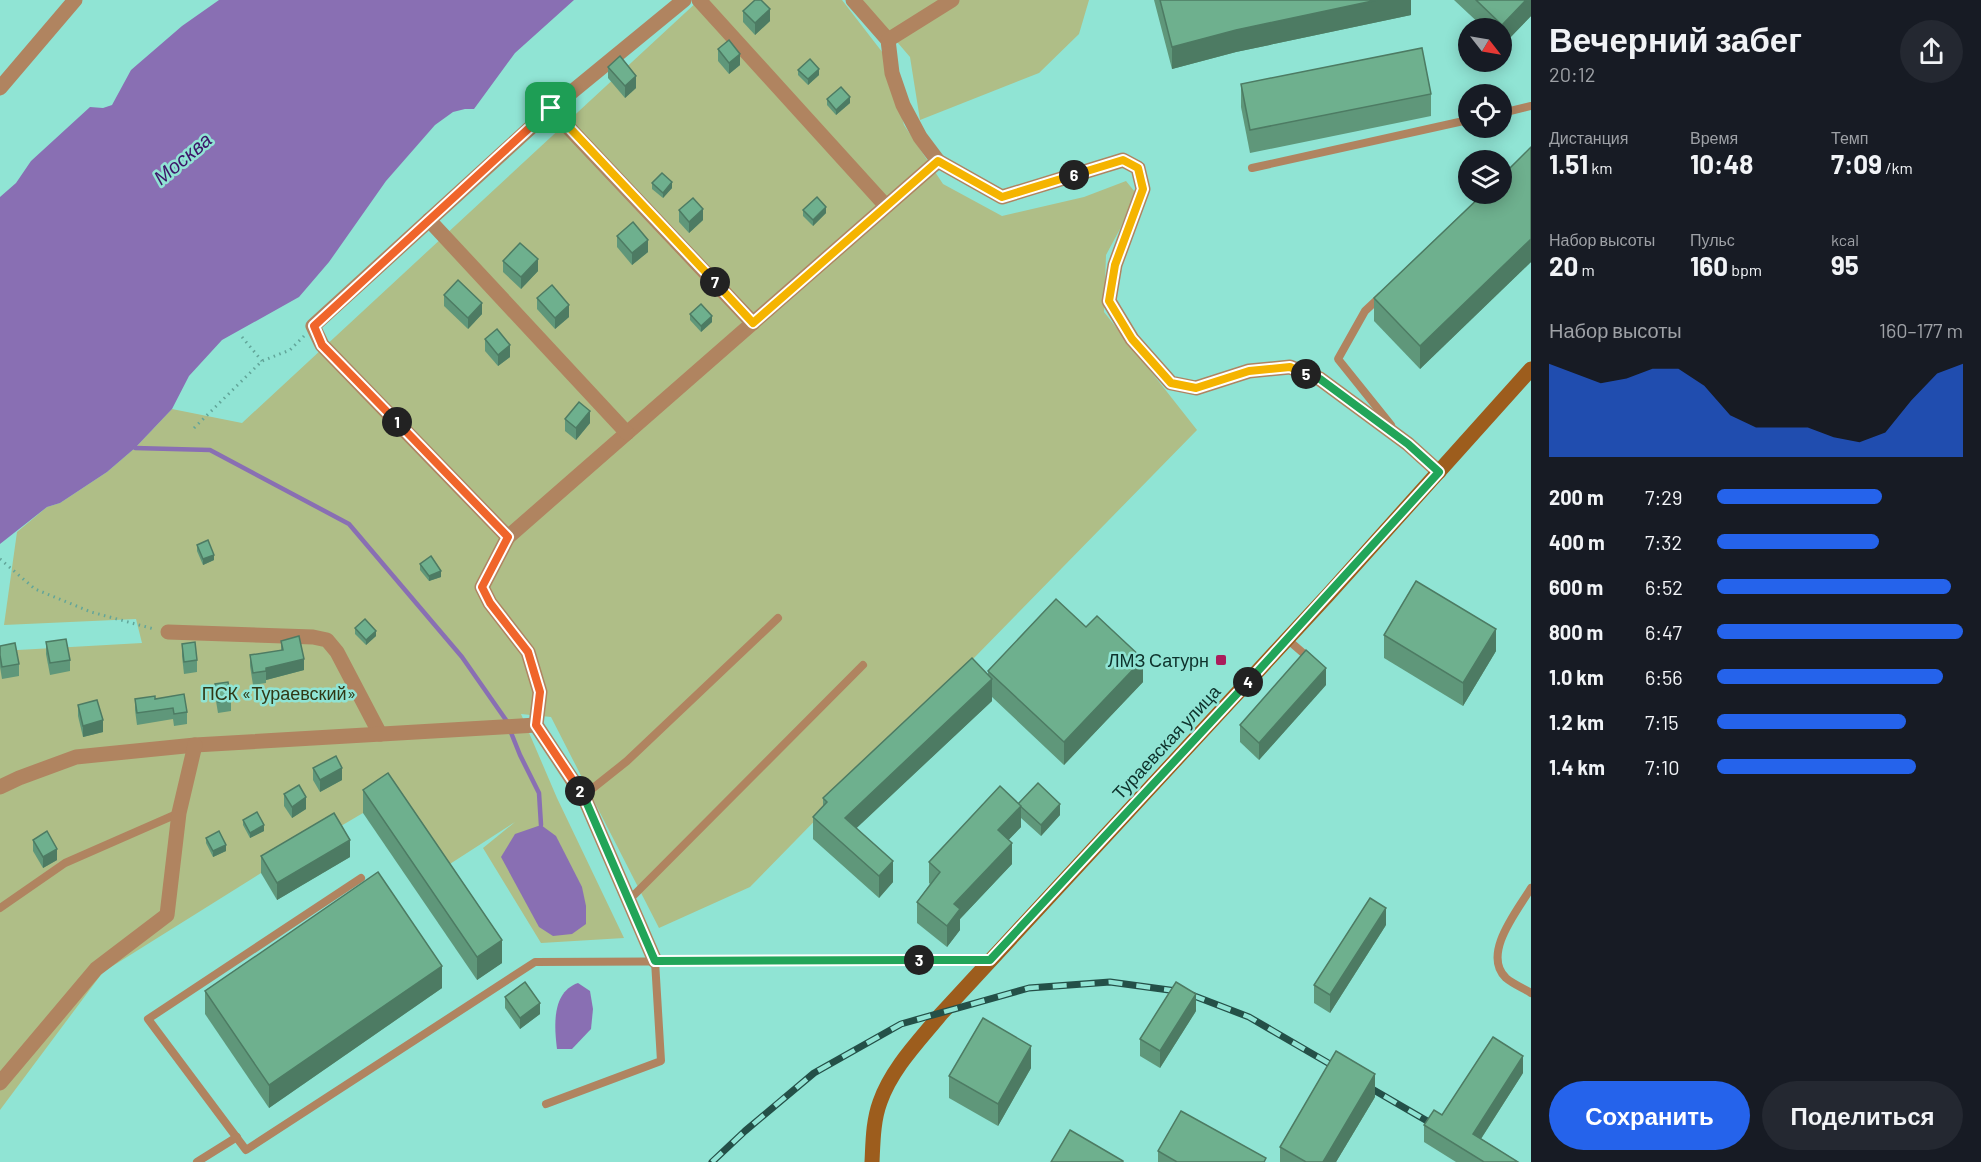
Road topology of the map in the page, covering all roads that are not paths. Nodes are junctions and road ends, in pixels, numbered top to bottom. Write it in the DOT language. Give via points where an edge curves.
graph roads {
  1 [pos="75,0"];
  2 [pos="684,0"];
  3 [pos="699,0"];
  4 [pos="853,0"];
  5 [pos="952,0"];
  6 [pos="888,40"];
  7 [pos="0,88"];
  8 [pos="1531,106"];
  9 [pos="551,108"];
  10 [pos="1512,111"];
  11 [pos="1458,122"];
  12 [pos="938,161"];
  13 [pos="1252,168"];
  14 [pos="886,206"];
  15 [pos="429,220"];
  16 [pos="1390,287"];
  17 [pos="753,323"];
  18 [pos="1531,369"];
  19 [pos="627,433"];
  20 [pos="1408,444"];
  21 [pos="1439,472"];
  22 [pos="508,537"];
  23 [pos="778,618"];
  24 [pos="168,632"];
  25 [pos="1287,639"];
  26 [pos="1310,659"];
  27 [pos="864,665"];
  28 [pos="536,725"];
  29 [pos="380,734"];
  30 [pos="195,745"];
  31 [pos="0,787"];
  32 [pos="583,796"];
  33 [pos="179,813"];
  34 [pos="361,878"];
  35 [pos="1531,888"];
  36 [pos="629,900"];
  37 [pos="0,908"];
  38 [pos="990,960"];
  39 [pos="655,961"];
  40 [pos="1531,993"];
  41 [pos="0,1083"];
  42 [pos="546,1104"];
  43 [pos="237,1137"];
  44 [pos="197,1162"];
  45 [pos="872,1162"];
  1 -- 7 [label="street"];
  2 -- 9 [label="street"];
  3 -- 14 [label="street"];
  4 -- 6 [label="street"];
  5 -- 6 [label="street"];
  6 -- 12 [label="street" via="892,73 903,105"];
  8 -- 10 [label="lane"];
  9 -- 15 [label="street"];
  9 -- 17 [label="street"];
  11 -- 13 [label="lane"];
  12 -- 14 [label="street"];
  12 -- 20 [label="street" via="1002,197 1123,160 1138,168 1143,189 1115,265 1109,301 1132,339 1171,383 1196,388 1249,371 1290,367 1320,379"];
  14 -- 17 [label="street"];
  15 -- 19 [label="street"];
  15 -- 22 [label="street" via="314,326 322,345"];
  16 -- 20 [label="lane" via="1365,311 1338,359"];
  17 -- 19 [label="street"];
  18 -- 21 [label="main road, Тураевская улица"];
  19 -- 22 [label="street"];
  20 -- 21 [label="street"];
  21 -- 25 [label="main road, Тураевская улица"];
  22 -- 28 [label="street" via="482,587 528,652 540,692"];
  23 -- 32 [label="lane" via="627,761"];
  24 -- 29 [label="street" via="327,640"];
  25 -- 26 [label="lane"];
  25 -- 38 [label="main road, Тураевская улица"];
  27 -- 36 [label="lane"];
  28 -- 29 [label="street"];
  28 -- 32 [label="street"];
  29 -- 30 [label="street"];
  30 -- 31 [label="street" via="76,757"];
  30 -- 33 [label="street"];
  32 -- 36 [label="street"];
  33 -- 37 [label="lane" via="65,863"];
  33 -- 41 [label="street" via="167,915 96,969"];
  34 -- 43 [label="lane" via="148,1019"];
  35 -- 40 [label="lane" via="1500,938 1497,957 1507,978"];
  36 -- 39 [label="street"];
  38 -- 39 [label="lane"];
  38 -- 45 [label="main road, Тураевская улица" via="894,1071 880,1102"];
  39 -- 42 [label="lane" via="661,1061"];
  39 -- 43 [label="lane" via="535,962 246,1150"];
  43 -- 44 [label="lane"];
}
